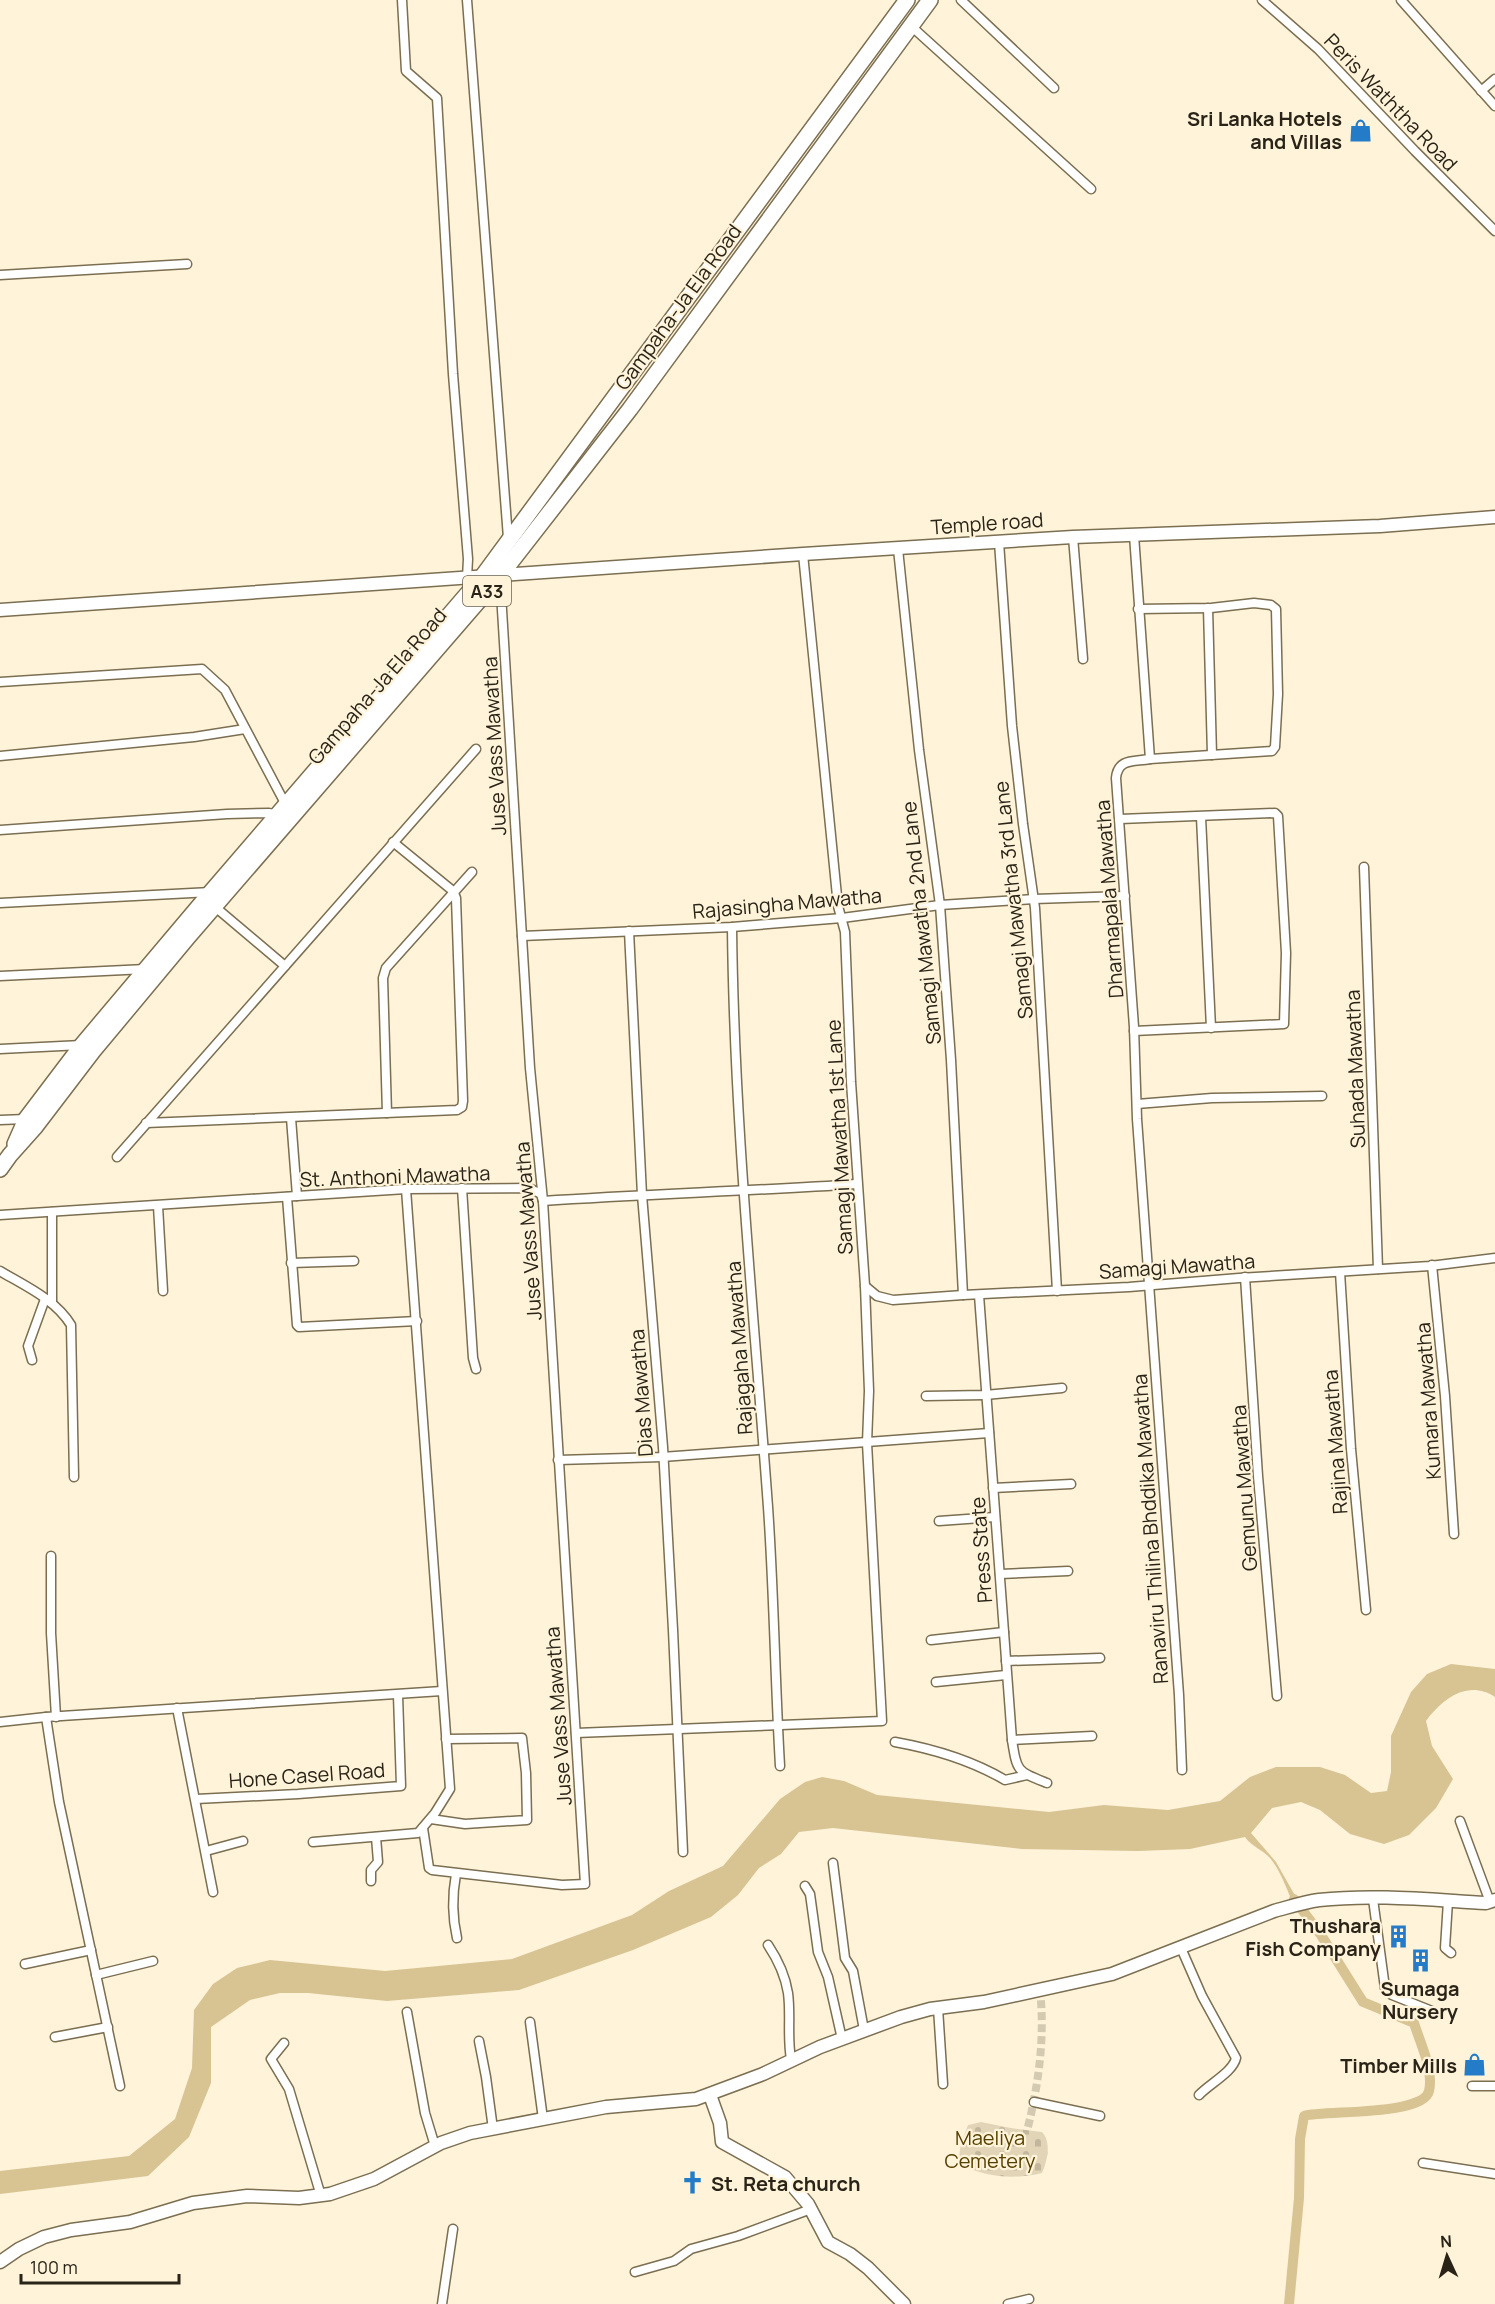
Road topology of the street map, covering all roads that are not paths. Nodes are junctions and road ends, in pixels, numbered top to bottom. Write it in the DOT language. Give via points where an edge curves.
graph roads {
  1 [pos="402,0"];
  2 [pos="467,0"];
  3 [pos="907,0"];
  4 [pos="930,0"];
  5 [pos="961,0"];
  6 [pos="1262,0"];
  7 [pos="1401,0"];
  8 [pos="911,26"];
  9 [pos="1495,79"];
  10 [pos="1054,88"];
  11 [pos="1481,91"];
  12 [pos="1495,106"];
  13 [pos="1091,189"];
  14 [pos="1495,231"];
  15 [pos="186,264"];
  16 [pos="0,274"];
  17 [pos="1495,516"];
  18 [pos="1134,535"];
  19 [pos="1073,537"];
  20 [pos="509,542"];
  21 [pos="999,543"];
  22 [pos="898,549"];
  23 [pos="803,554"];
  24 [pos="500,576"];
  25 [pos="475,578"];
  26 [pos="1208,608"];
  27 [pos="1138,609"];
  28 [pos="0,610"];
  29 [pos="1083,659"];
  30 [pos="0,682"];
  31 [pos="245,729"];
  32 [pos="476,749"];
  33 [pos="1212,755"];
  34 [pos="0,756"];
  35 [pos="1150,759"];
  36 [pos="286,813"];
  37 [pos="1201,817"];
  38 [pos="1120,819"];
  39 [pos="0,830"];
  40 [pos="393,842"];
  41 [pos="1364,867"];
  42 [pos="472,872"];
  43 [pos="453,891"];
  44 [pos="1125,896"];
  45 [pos="212,899"];
  46 [pos="1034,899"];
  47 [pos="0,903"];
  48 [pos="940,905"];
  49 [pos="842,918"];
  50 [pos="732,927"];
  51 [pos="629,931"];
  52 [pos="522,936"];
  53 [pos="285,966"];
  54 [pos="152,971"];
  55 [pos="0,976"];
  56 [pos="1211,1028"];
  57 [pos="1134,1031"];
  58 [pos="82,1045"];
  59 [pos="0,1049"];
  60 [pos="1322,1096"];
  61 [pos="1137,1104"];
  62 [pos="387,1113"];
  63 [pos="291,1118"];
  64 [pos="26,1119"];
  65 [pos="0,1120"];
  66 [pos="146,1123"];
  67 [pos="10,1155"];
  68 [pos="117,1157"];
  69 [pos="0,1169"];
  70 [pos="857,1184"];
  71 [pos="462,1188"];
  72 [pos="406,1189"];
  73 [pos="744,1192"];
  74 [pos="642,1195"];
  75 [pos="287,1197"];
  76 [pos="297,1197"];
  77 [pos="543,1201"];
  78 [pos="158,1206"];
  79 [pos="52,1212"];
  80 [pos="0,1215"];
  81 [pos="1495,1258"];
  82 [pos="354,1261"];
  83 [pos="291,1263"];
  84 [pos="1432,1265"];
  85 [pos="1378,1269"];
  86 [pos="0,1271"];
  87 [pos="1340,1272"];
  88 [pos="1245,1277"];
  89 [pos="865,1286"];
  90 [pos="1150,1286"];
  91 [pos="163,1291"];
  92 [pos="1057,1291"];
  93 [pos="963,1294"];
  94 [pos="979,1295"];
  95 [pos="49,1301"];
  96 [pos="417,1321"];
  97 [pos="32,1360"];
  98 [pos="476,1369"];
  99 [pos="1062,1388"];
  100 [pos="986,1395"];
  101 [pos="926,1396"];
  102 [pos="989,1433"];
  103 [pos="867,1443"];
  104 [pos="763,1448"];
  105 [pos="662,1456"];
  106 [pos="558,1460"];
  107 [pos="74,1477"];
  108 [pos="1071,1484"];
  109 [pos="993,1488"];
  110 [pos="995,1517"];
  111 [pos="939,1521"];
  112 [pos="1454,1534"];
  113 [pos="51,1556"];
  114 [pos="1068,1571"];
  115 [pos="1000,1574"];
  116 [pos="1366,1610"];
  117 [pos="1004,1632"];
  118 [pos="931,1640"];
  119 [pos="1100,1658"];
  120 [pos="1006,1661"];
  121 [pos="1006,1675"];
  122 [pos="936,1682"];
  123 [pos="442,1691"];
  124 [pos="398,1695"];
  125 [pos="1277,1696"];
  126 [pos="177,1708"];
  127 [pos="56,1716"];
  128 [pos="46,1717"];
  129 [pos="0,1722"];
  130 [pos="777,1724"];
  131 [pos="678,1729"];
  132 [pos="576,1733"];
  133 [pos="1092,1736"];
  134 [pos="446,1739"];
  135 [pos="1012,1740"];
  136 [pos="895,1742"];
  137 [pos="780,1766"];
  138 [pos="1182,1770"];
  139 [pos="1027,1775"];
  140 [pos="1047,1783"];
  141 [pos="196,1799"];
  142 [pos="431,1819"];
  143 [pos="1460,1821"];
  144 [pos="423,1828"];
  145 [pos="376,1837"];
  146 [pos="243,1841"];
  147 [pos="312,1842"];
  148 [pos="206,1851"];
  149 [pos="683,1852"];
  150 [pos="833,1863"];
  151 [pos="456,1874"];
  152 [pos="371,1881"];
  153 [pos="805,1886"];
  154 [pos="213,1892"];
  155 [pos="1373,1899"];
  156 [pos="1448,1901"];
  157 [pos="1492,1901"];
  158 [pos="458,1938"];
  159 [pos="768,1944"];
  160 [pos="1181,1948"];
  161 [pos="91,1950"];
  162 [pos="1451,1953"];
  163 [pos="153,1961"];
  164 [pos="25,1964"];
  165 [pos="96,1976"];
  166 [pos="938,2008"];
  167 [pos="1432,2011"];
  168 [pos="407,2012"];
  169 [pos="530,2022"];
  170 [pos="108,2027"];
  171 [pos="864,2030"];
  172 [pos="55,2037"];
  173 [pos="842,2039"];
  174 [pos="479,2041"];
  175 [pos="284,2043"];
  176 [pos="791,2059"];
  177 [pos="943,2084"];
  178 [pos="120,2086"];
  179 [pos="1472,2086"];
  180 [pos="1495,2086"];
  181 [pos="710,2095"];
  182 [pos="1199,2095"];
  183 [pos="1034,2102"];
  184 [pos="1100,2116"];
  185 [pos="543,2119"];
  186 [pos="492,2129"];
  187 [pos="435,2146"];
  188 [pos="1423,2163"];
  189 [pos="1495,2174"];
  190 [pos="321,2196"];
  191 [pos="811,2209"];
  192 [pos="453,2229"];
  193 [pos="0,2262"];
  194 [pos="635,2272"];
  195 [pos="1029,2299"];
  196 [pos="442,2304"];
  197 [pos="904,2304"];
  198 [pos="1008,2304"];
  1 -- 25 [label="street" via="406,71 437,98 453,374 468,559"];
  2 -- 20 [label="street"];
  3 -- 20 [label="highway, Gampaha-Ja Ela Road / A33"];
  4 -- 8 [label="highway, Gampaha-Ja Ela Road / A33"];
  5 -- 10 [label="street"];
  6 -- 14 [label="street, Peris Waththa Road" via="1318,49"];
  7 -- 11 [label="street"];
  8 -- 13 [label="street"];
  8 -- 24 [label="highway, Gampaha-Ja Ela Road / A33" via="630,409"];
  9 -- 11 [label="street"];
  11 -- 12 [label="street"];
  15 -- 16 [label="street"];
  17 -- 18 [label="street, Temple road" via="1380,526"];
  18 -- 19 [label="street, Temple road"];
  18 -- 27 [label="street"];
  19 -- 21 [label="street, Temple road"];
  19 -- 29 [label="street"];
  20 -- 25 [label="highway, Gampaha-Ja Ela Road / A33"];
  21 -- 22 [label="street, Temple road"];
  21 -- 46 [label="street, Samagi Mawatha 3rd Lane" via="1012,726"];
  22 -- 23 [label="street, Temple road"];
  22 -- 48 [label="street, Samagi Mawatha 2nd Lane"];
  23 -- 24 [label="street, Temple road"];
  23 -- 49 [label="street, Samagi Mawatha 1st Lane"];
  24 -- 25 [label="street, Temple road"];
  24 -- 36 [label="highway, Gampaha-Ja Ela Road / A33"];
  24 -- 52 [label="street, Juse Vass Mawatha"];
  25 -- 28 [label="street, Temple road"];
  25 -- 36 [label="highway, Gampaha-Ja Ela Road / A33"];
  26 -- 27 [label="street"];
  26 -- 33 [label="street"];
  26 -- 33 [label="street" via="1271,605 1276,609 1277,643 1275,747 1272,751"];
  27 -- 35 [label="street"];
  30 -- 31 [label="street" via="202,669 225,690"];
  31 -- 34 [label="street"];
  31 -- 36 [label="street"];
  32 -- 40 [label="street"];
  33 -- 35 [label="street"];
  35 -- 38 [label="street, Dharmapala Mawatha" via="1128,762 1117,769"];
  36 -- 39 [label="street"];
  36 -- 45 [label="highway, Gampaha-Ja Ela Road / A33"];
  37 -- 38 [label="street"];
  37 -- 56 [label="street"];
  37 -- 56 [label="street" via="1275,813 1278,816 1286,953 1284,1024"];
  38 -- 44 [label="street, Dharmapala Mawatha"];
  40 -- 43 [label="street"];
  40 -- 53 [label="street"];
  41 -- 85 [label="street, Suhada Mawatha"];
  42 -- 43 [label="street"];
  43 -- 62 [label="street" via="386,968 383,978"];
  43 -- 62 [label="street" via="464,1101 457,1110"];
  44 -- 46 [label="street, Rajasingha Mawatha"];
  44 -- 57 [label="street, Dharmapala Mawatha"];
  45 -- 47 [label="street"];
  45 -- 53 [label="street"];
  45 -- 54 [label="highway, Gampaha-Ja Ela Road / A33"];
  46 -- 48 [label="street, Rajasingha Mawatha"];
  46 -- 92 [label="street, Samagi Mawatha 3rd Lane"];
  48 -- 49 [label="street, Rajasingha Mawatha"];
  48 -- 93 [label="street, Samagi Mawatha 2nd Lane"];
  49 -- 50 [label="street, Rajasingha Mawatha"];
  49 -- 70 [label="street, Samagi Mawatha 1st Lane"];
  50 -- 51 [label="street, Rajasingha Mawatha"];
  50 -- 73 [label="street, Rajagaha Mawatha"];
  51 -- 52 [label="street, Rajasingha Mawatha"];
  51 -- 74 [label="street, Dias Mawatha"];
  52 -- 77 [label="street, Juse Vass Mawatha"];
  53 -- 66 [label="street"];
  54 -- 55 [label="street"];
  54 -- 58 [label="highway, Gampaha-Ja Ela Road / A33"];
  54 -- 67 [label="highway, Gampaha-Ja Ela Road / A33" via="35,1128"];
  56 -- 57 [label="street"];
  57 -- 61 [label="street, Dharmapala Mawatha"];
  58 -- 59 [label="street"];
  58 -- 64 [label="highway, Gampaha-Ja Ela Road / A33"];
  60 -- 61 [label="street"];
  61 -- 90 [label="street, Dharmapala Mawatha"];
  62 -- 63 [label="street"];
  63 -- 66 [label="street"];
  63 -- 76 [label="street"];
  64 -- 65 [label="street"];
  64 -- 67 [label="highway, Gampaha-Ja Ela Road / A33"];
  66 -- 68 [label="street"];
  67 -- 69 [label="highway, Gampaha-Ja Ela Road / A33"];
  70 -- 73 [label="street"];
  70 -- 89 [label="street, Samagi Mawatha 1st Lane"];
  71 -- 72 [label="street, St. Anthoni Mawatha"];
  71 -- 77 [label="street, St. Anthoni Mawatha" via="529,1188 540,1194"];
  71 -- 98 [label="street"];
  72 -- 76 [label="street, St. Anthoni Mawatha"];
  72 -- 96 [label="street"];
  73 -- 74 [label="street"];
  73 -- 104 [label="street, Rajagaha Mawatha"];
  74 -- 77 [label="street"];
  74 -- 105 [label="street, Dias Mawatha"];
  75 -- 76 [label="street, St. Anthoni Mawatha"];
  75 -- 78 [label="street, St. Anthoni Mawatha"];
  75 -- 83 [label="street"];
  77 -- 106 [label="street, Juse Vass Mawatha"];
  78 -- 79 [label="street, St. Anthoni Mawatha"];
  78 -- 91 [label="street"];
  79 -- 80 [label="street, St. Anthoni Mawatha"];
  79 -- 95 [label="street"];
  81 -- 84 [label="street, Samagi Mawatha"];
  82 -- 83 [label="street"];
  83 -- 96 [label="street" via="299,1327"];
  84 -- 85 [label="street, Samagi Mawatha"];
  84 -- 112 [label="street, Kumara Mawatha"];
  85 -- 87 [label="street, Samagi Mawatha"];
  86 -- 95 [label="street"];
  87 -- 88 [label="street, Samagi Mawatha"];
  87 -- 116 [label="street, Rajina Mawatha"];
  88 -- 90 [label="street, Samagi Mawatha"];
  88 -- 125 [label="street, Gemunu Mawatha"];
  89 -- 93 [label="street, Samagi Mawatha" via="877,1296 893,1300"];
  89 -- 103 [label="street, Samagi Mawatha 1st Lane"];
  90 -- 92 [label="street, Samagi Mawatha"];
  90 -- 138 [label="street, Ranaviru Thilina Bhddika Mawatha"];
  92 -- 94 [label="street, Samagi Mawatha"];
  93 -- 94 [label="street, Samagi Mawatha"];
  94 -- 100 [label="street, Press State"];
  95 -- 97 [label="street" via="28,1346"];
  95 -- 107 [label="street" via="71,1325"];
  96 -- 123 [label="street"];
  99 -- 100 [label="street"];
  100 -- 101 [label="street"];
  100 -- 102 [label="street, Press State"];
  102 -- 103 [label="street"];
  102 -- 109 [label="street, Press State"];
  103 -- 104 [label="street"];
  103 -- 130 [label="street, Samagi Mawatha 1st Lane" via="882,1721"];
  104 -- 105 [label="street"];
  104 -- 130 [label="street, Rajagaha Mawatha"];
  105 -- 106 [label="street"];
  105 -- 131 [label="street, Dias Mawatha"];
  106 -- 132 [label="street, Juse Vass Mawatha"];
  108 -- 109 [label="street"];
  109 -- 110 [label="street, Press State"];
  110 -- 111 [label="street"];
  110 -- 115 [label="street, Press State"];
  113 -- 127 [label="street"];
  114 -- 115 [label="street"];
  115 -- 117 [label="street, Press State"];
  117 -- 118 [label="street"];
  117 -- 120 [label="street, Press State"];
  119 -- 120 [label="street"];
  120 -- 121 [label="street, Press State"];
  121 -- 122 [label="street"];
  121 -- 135 [label="street, Press State"];
  123 -- 124 [label="street"];
  123 -- 134 [label="street"];
  124 -- 126 [label="street"];
  124 -- 141 [label="street, Hone Casel Road" via="401,1786"];
  126 -- 127 [label="street"];
  126 -- 141 [label="street"];
  127 -- 128 [label="street"];
  128 -- 129 [label="street"];
  128 -- 161 [label="street" via="59,1802"];
  130 -- 131 [label="street"];
  130 -- 137 [label="street, Rajagaha Mawatha"];
  131 -- 132 [label="street"];
  131 -- 149 [label="street, Dias Mawatha"];
  132 -- 151 [label="street, Juse Vass Mawatha" via="585,1884"];
  133 -- 135 [label="street"];
  134 -- 142 [label="street" via="450,1789"];
  134 -- 142 [label="street" via="522,1738 527,1820 465,1824"];
  135 -- 139 [label="street, Press State" via="1016,1765"];
  136 -- 139 [label="street" via="929,1748 1005,1780"];
  139 -- 140 [label="street"];
  141 -- 148 [label="street"];
  142 -- 144 [label="street"];
  143 -- 157 [label="street"];
  144 -- 145 [label="street" via="418,1833"];
  144 -- 151 [label="street" via="429,1868"];
  145 -- 147 [label="street"];
  145 -- 152 [label="street" via="378,1862 371,1870"];
  146 -- 148 [label="street"];
  148 -- 154 [label="street"];
  150 -- 171 [label="street" via="845,1958 853,1971"];
  151 -- 158 [label="street" via="453,1920"];
  153 -- 173 [label="street" via="810,1894 818,1953 828,1977"];
  155 -- 156 [label="street"];
  155 -- 160 [label="street" via="1319,1900 1297,1905"];
  155 -- 167 [label="street" via="1385,1988 1392,1995"];
  156 -- 157 [label="street"];
  156 -- 162 [label="street" via="1445,1948"];
  159 -- 176 [label="street" via="781,1966 788,1994"];
  160 -- 166 [label="street" via="1112,1974"];
  160 -- 182 [label="street" via="1206,2005 1236,2058 1235,2064"];
  161 -- 164 [label="street"];
  161 -- 165 [label="street"];
  163 -- 165 [label="street"];
  165 -- 170 [label="street"];
  166 -- 171 [label="street"];
  166 -- 177 [label="street"];
  168 -- 187 [label="street" via="424,2113"];
  169 -- 185 [label="street"];
  170 -- 172 [label="street"];
  170 -- 178 [label="street"];
  171 -- 173 [label="street"];
  173 -- 176 [label="street"];
  174 -- 186 [label="street"];
  175 -- 190 [label="street" via="271,2060 289,2089"];
  176 -- 181 [label="street"];
  179 -- 180 [label="street"];
  181 -- 185 [label="street"];
  181 -- 191 [label="street" via="722,2142 785,2177"];
  183 -- 184 [label="street"];
  185 -- 186 [label="street"];
  186 -- 187 [label="street"];
  187 -- 190 [label="street" via="354,2187"];
  188 -- 189 [label="street"];
  190 -- 193 [label="street" via="247,2196 201,2201 130,2222 44,2237"];
  191 -- 194 [label="street"];
  191 -- 197 [label="street" via="828,2242 868,2268"];
  192 -- 196 [label="street"];
  195 -- 198 [label="street"];
}
